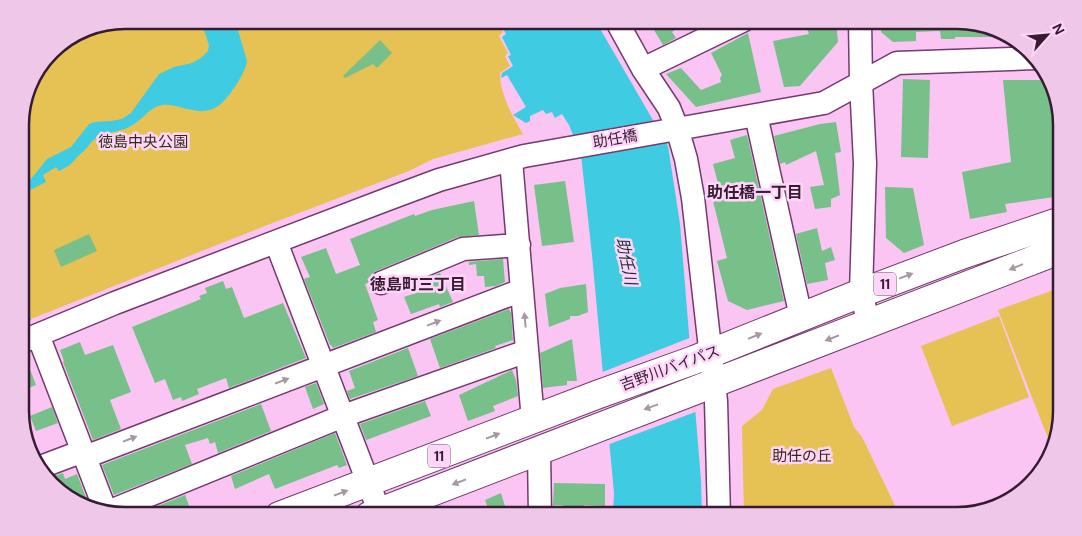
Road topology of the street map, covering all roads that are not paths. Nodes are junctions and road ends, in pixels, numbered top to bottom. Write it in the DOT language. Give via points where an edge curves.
graph roads {
  1 [pos="621,29"];
  2 [pos="726,29"];
  3 [pos="860,29"];
  4 [pos="1022,59"];
  5 [pos="644,69"];
  6 [pos="861,82"];
  7 [pos="756,115"];
  8 [pos="670,129"];
  9 [pos="511,160"];
  10 [pos="1053,224"];
  11 [pos="276,242"];
  12 [pos="519,245"];
  13 [pos="1053,252"];
  14 [pos="381,283"];
  15 [pos="522,290"];
  16 [pos="861,293"];
  17 [pos="801,317"];
  18 [pos="869,324"];
  19 [pos="29,338"];
  20 [pos="527,351"];
  21 [pos="702,357"];
  22 [pos="323,365"];
  23 [pos="705,387"];
  24 [pos="342,416"];
  25 [pos="533,421"];
  26 [pos="539,451"];
  27 [pos="84,454"];
  28 [pos="46,466"];
  29 [pos="368,482"];
  30 [pos="104,505"];
  31 [pos="120,507"];
  32 [pos="303,507"];
  33 [pos="374,507"];
  34 [pos="396,507"];
  35 [pos="540,507"];
  36 [pos="718,507"];
  1 -- 5 [label="street"];
  2 -- 5 [label="street"];
  3 -- 6 [label="street"];
  4 -- 6 [label="street, 助任橋" via="897,63"];
  5 -- 8 [label="street" via="669,108"];
  6 -- 7 [label="street, 助任橋" via="824,103"];
  6 -- 16 [label="street" via="865,164"];
  7 -- 8 [label="street, 助任橋"];
  7 -- 17 [label="street"];
  8 -- 9 [label="street, 助任橋"];
  8 -- 21 [label="street" via="686,159 693,198"];
  9 -- 11 [label="street, 助任橋" via="439,180"];
  9 -- 12 [label="street"];
  16 -- 10 [label="highway, 吉野川バイパス / 11, one-way"];
  11 -- 19 [label="street, 助任橋"];
  11 -- 22 [label="street"];
  12 -- 14 [label="street" via="463,249"];
  12 -- 15 [label="street"];
  13 -- 18 [label="highway, 吉野川バイパス / 11, one-way"];
  20 -- 15 [label="street, one-way"];
  22 -- 15 [label="street, one-way"];
  16 -- 17 [label="highway, 吉野川バイパス / 11"];
  16 -- 18 [label="street"];
  21 -- 17 [label="highway, 吉野川バイパス / 11, one-way"];
  18 -- 23 [label="highway, 吉野川バイパス / 11, one-way"];
  19 -- 27 [label="street"];
  20 -- 24 [label="street"];
  20 -- 25 [label="street"];
  21 -- 23 [label="street"];
  21 -- 25 [label="highway, 吉野川バイパス / 11"];
  22 -- 24 [label="street"];
  27 -- 22 [label="street, one-way"];
  23 -- 26 [label="highway, 吉野川バイパス / 11, one-way"];
  23 -- 36 [label="street"];
  24 -- 29 [label="street"];
  24 -- 31 [label="street"];
  29 -- 25 [label="highway, 吉野川バイパス / 11, one-way"];
  26 -- 34 [label="highway, 吉野川バイパス / 11, one-way"];
  26 -- 35 [label="street"];
  27 -- 28 [label="street"];
  27 -- 30 [label="street"];
  32 -- 29 [label="highway, 吉野川バイパス / 11, one-way"];
  29 -- 33 [label="street"];
}
